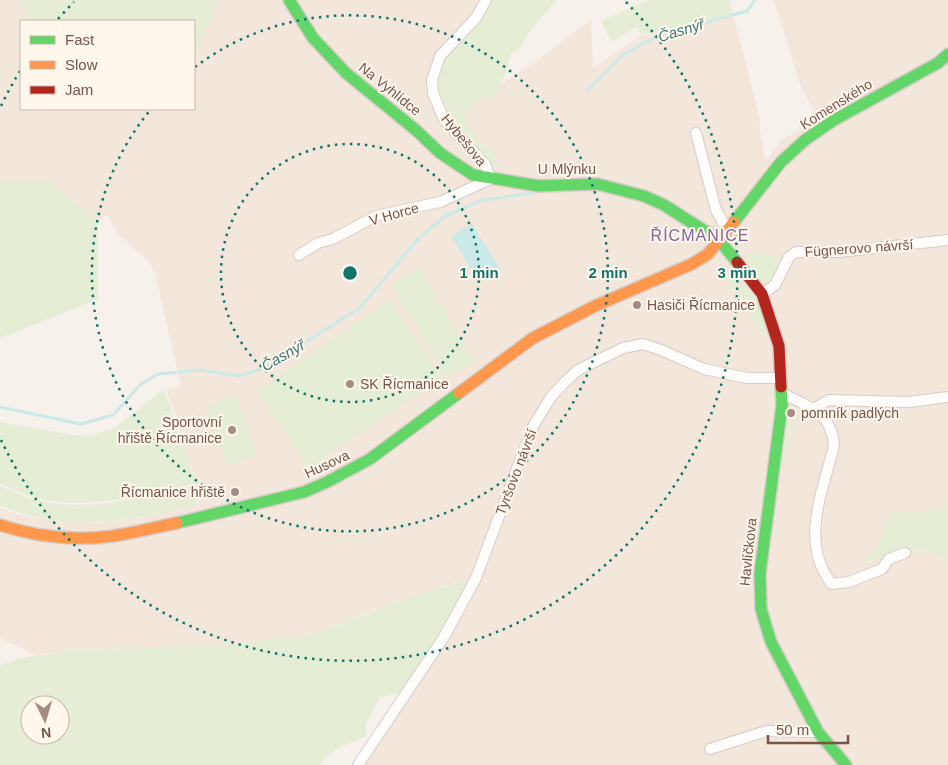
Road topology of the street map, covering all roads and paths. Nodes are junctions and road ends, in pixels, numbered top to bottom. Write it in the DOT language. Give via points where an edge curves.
graph roads {
  1 [pos="289,0"];
  2 [pos="486,0"];
  3 [pos="948,54"];
  4 [pos="696,133"];
  5 [pos="491,179"];
  6 [pos="727,230"];
  7 [pos="719,240"];
  8 [pos="948,240"];
  9 [pos="299,255"];
  10 [pos="762,294"];
  11 [pos="780,378"];
  12 [pos="781,393"];
  13 [pos="948,398"];
  14 [pos="813,409"];
  15 [pos="0,525"];
  16 [pos="906,553"];
  17 [pos="818,732"];
  18 [pos="710,749"];
  19 [pos="358,765"];
  20 [pos="846,765"];
  1 -- 5 [label="main road, Na Vyhlídce" via="313,38 353,78 456,165 473,176"];
  2 -- 5 [label="street, Hybešova" via="476,18 440,56 432,80 433,93 444,120 485,164"];
  3 -- 6 [label="main road, Komenského" via="938,63 834,120 805,140 781,162"];
  4 -- 6 [label="street" via="716,210"];
  5 -- 7 [label="main road, U Mlýnku" via="539,186 597,184 614,187 655,200"];
  5 -- 9 [label="street, V Horce" via="440,202 376,216"];
  6 -- 7 [label="main road, Komenského"];
  7 -- 10 [label="main road, U Mlýnku"];
  7 -- 15 [label="main road, Husova" via="708,254 692,264 533,338 370,459 304,492 193,520 96,538 64,538"];
  8 -- 10 [label="street, Fügnerovo návrší" via="839,252 796,252 789,257 775,285"];
  10 -- 11 [label="main road, Havlíčkova" via="778,346"];
  11 -- 12 [label="main road, Havlíčkova"];
  11 -- 19 [label="street, Tyršovo návrší" via="747,378 704,369 642,344 624,348 578,370 551,397 532,428 476,578 453,620"];
  12 -- 14 [label="street"];
  12 -- 17 [label="main road, Havlíčkova" via="759,597 771,642"];
  13 -- 14 [label="street" via="909,402 829,400"];
  14 -- 16 [label="street" via="828,422 834,446 815,520 816,555 826,577 832,584 849,582 882,569 890,559"];
  17 -- 18 [label="street" via="766,731"];
  17 -- 20 [label="main road, Havlíčkova"];
}
